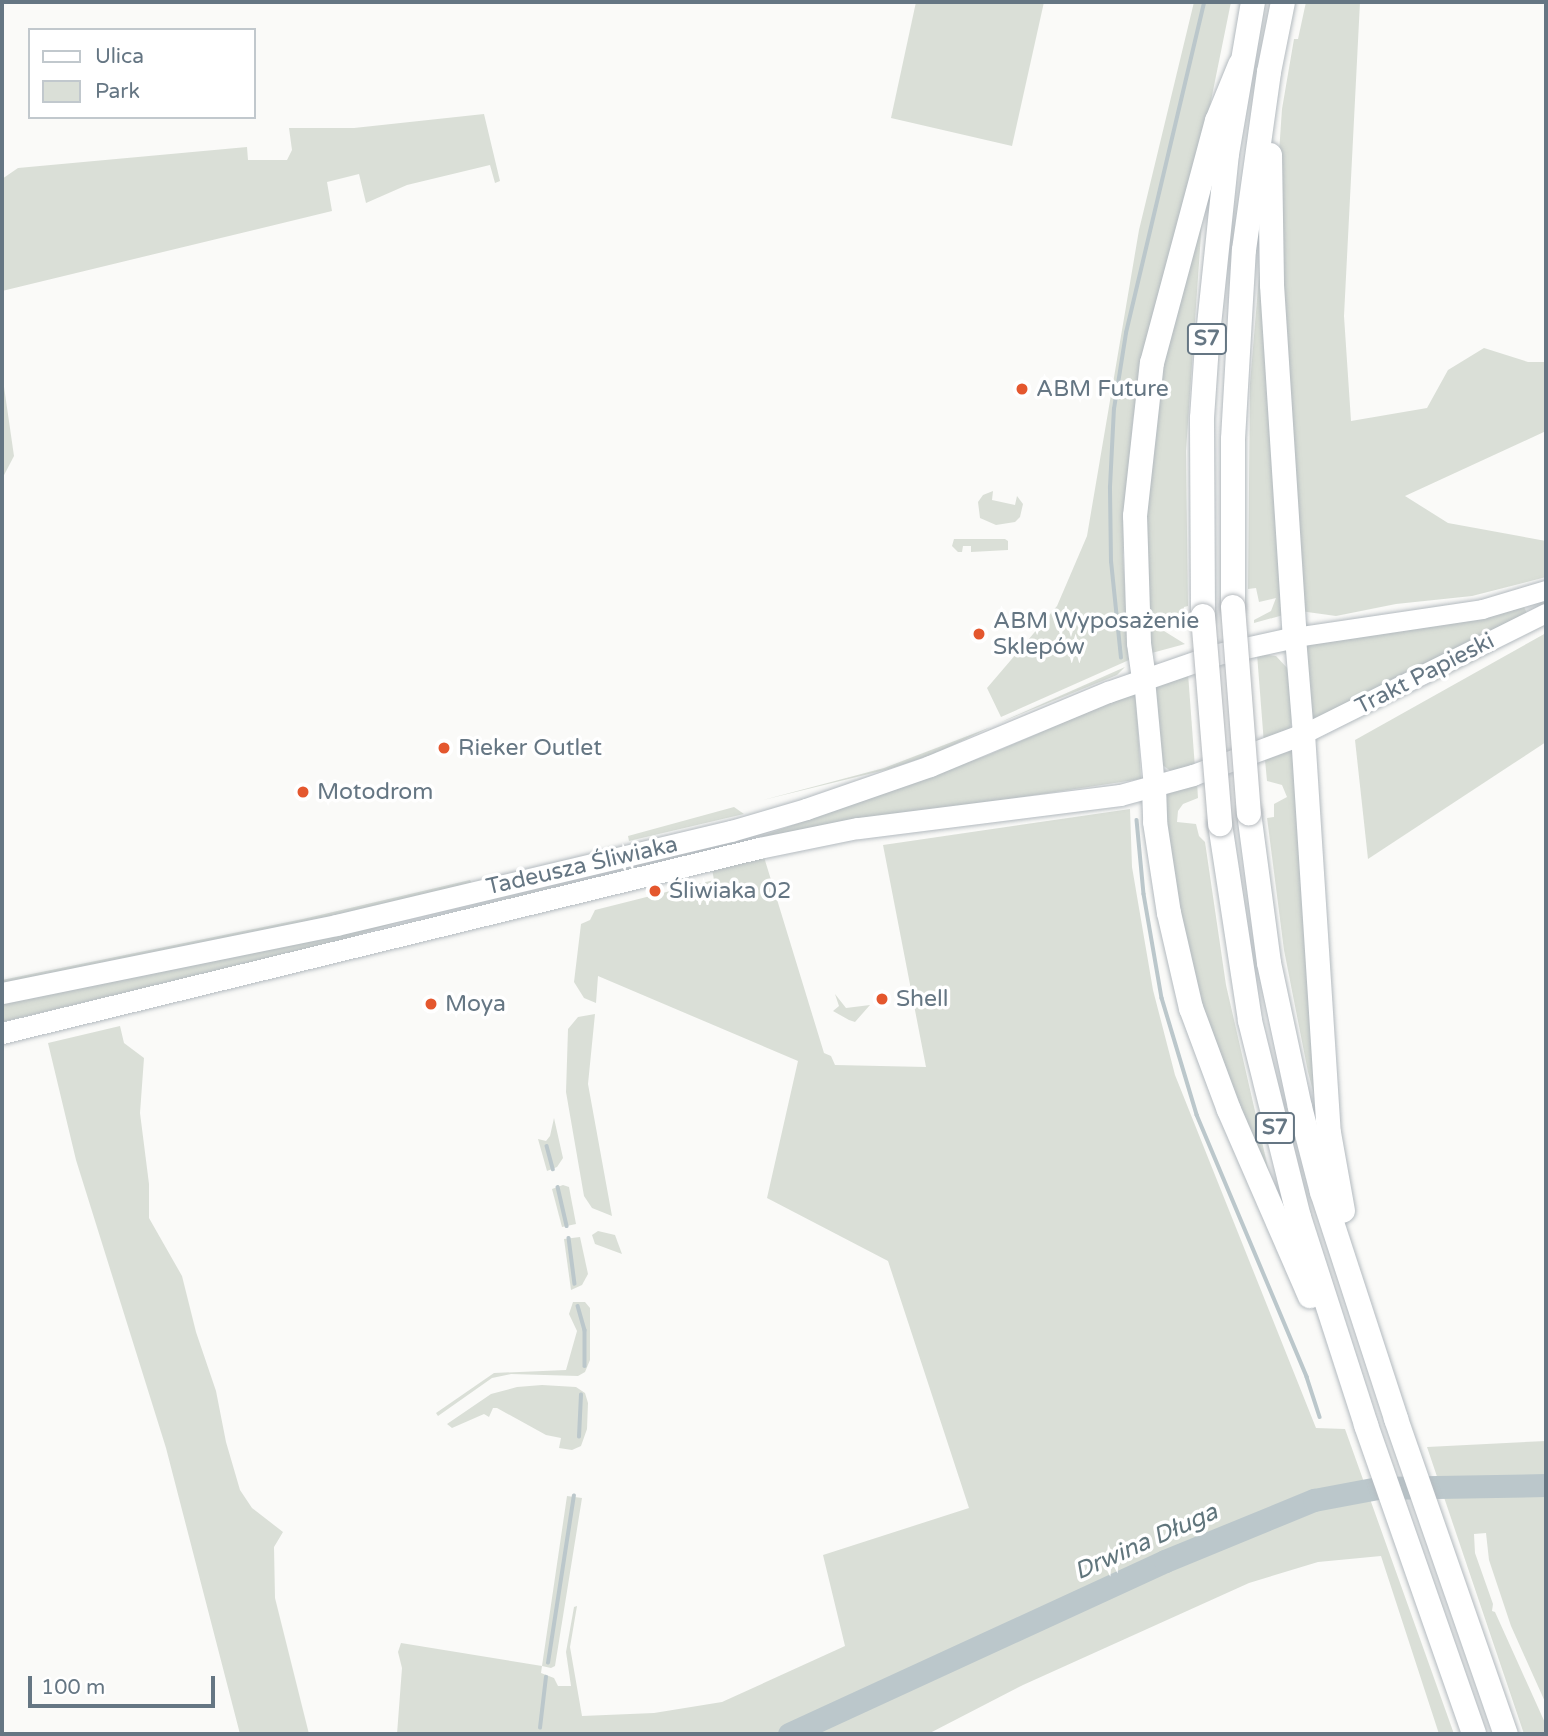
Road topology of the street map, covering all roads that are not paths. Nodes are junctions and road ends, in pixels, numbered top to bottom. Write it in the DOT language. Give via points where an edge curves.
graph roads {
  1 [pos="1253,2"];
  2 [pos="1283,2"];
  3 [pos="1240,65"];
  4 [pos="1269,72"];
  5 [pos="1546,590"];
  6 [pos="1546,614"];
  7 [pos="1295,637"];
  8 [pos="1144,679"];
  9 [pos="1303,734"];
  10 [pos="1154,787"];
  11 [pos="2,993"];
  12 [pos="2,1033"];
  13 [pos="1371,1345"];
  14 [pos="1366,1425"];
  15 [pos="1474,1734"];
  16 [pos="1506,1734"];
  1 -- 3 [label="highway, S7"];
  2 -- 4 [label="highway, S7"];
  3 -- 8 [label="highway" via="1217,121 1152,363 1135,516"];
  3 -- 14 [label="highway, S7, bridge" via="1216,243 1202,418 1203,616 1220,824 1241,968 1266,1091 1299,1217"];
  4 -- 7 [label="highway" via="1272,285"];
  4 -- 13 [label="highway, S7, bridge" via="1244,250 1231,502 1233,607 1249,813 1269,962 1300,1107"];
  5 -- 7 [label="street, Trakt Papieski" via="1471,611"];
  6 -- 9 [label="street, Trakt Papieski"];
  7 -- 8 [label="main road, Tadeusza Śliwiaka" via="1218,654"];
  7 -- 9 [label="main road"];
  8 -- 10 [label="main road"];
  8 -- 11 [label="main road, Tadeusza Śliwiaka" via="884,783 730,831 377,915"];
  9 -- 10 [label="main road, Tadeusza Śliwiaka"];
  9 -- 13 [label="highway" via="1329,1133"];
  10 -- 12 [label="main road, Tadeusza Śliwiaka" via="1052,806 858,828 759,848"];
  10 -- 14 [label="highway" via="1174,944 1200,1037"];
  13 -- 16 [label="highway, S7"];
  14 -- 15 [label="highway, S7"];
}
